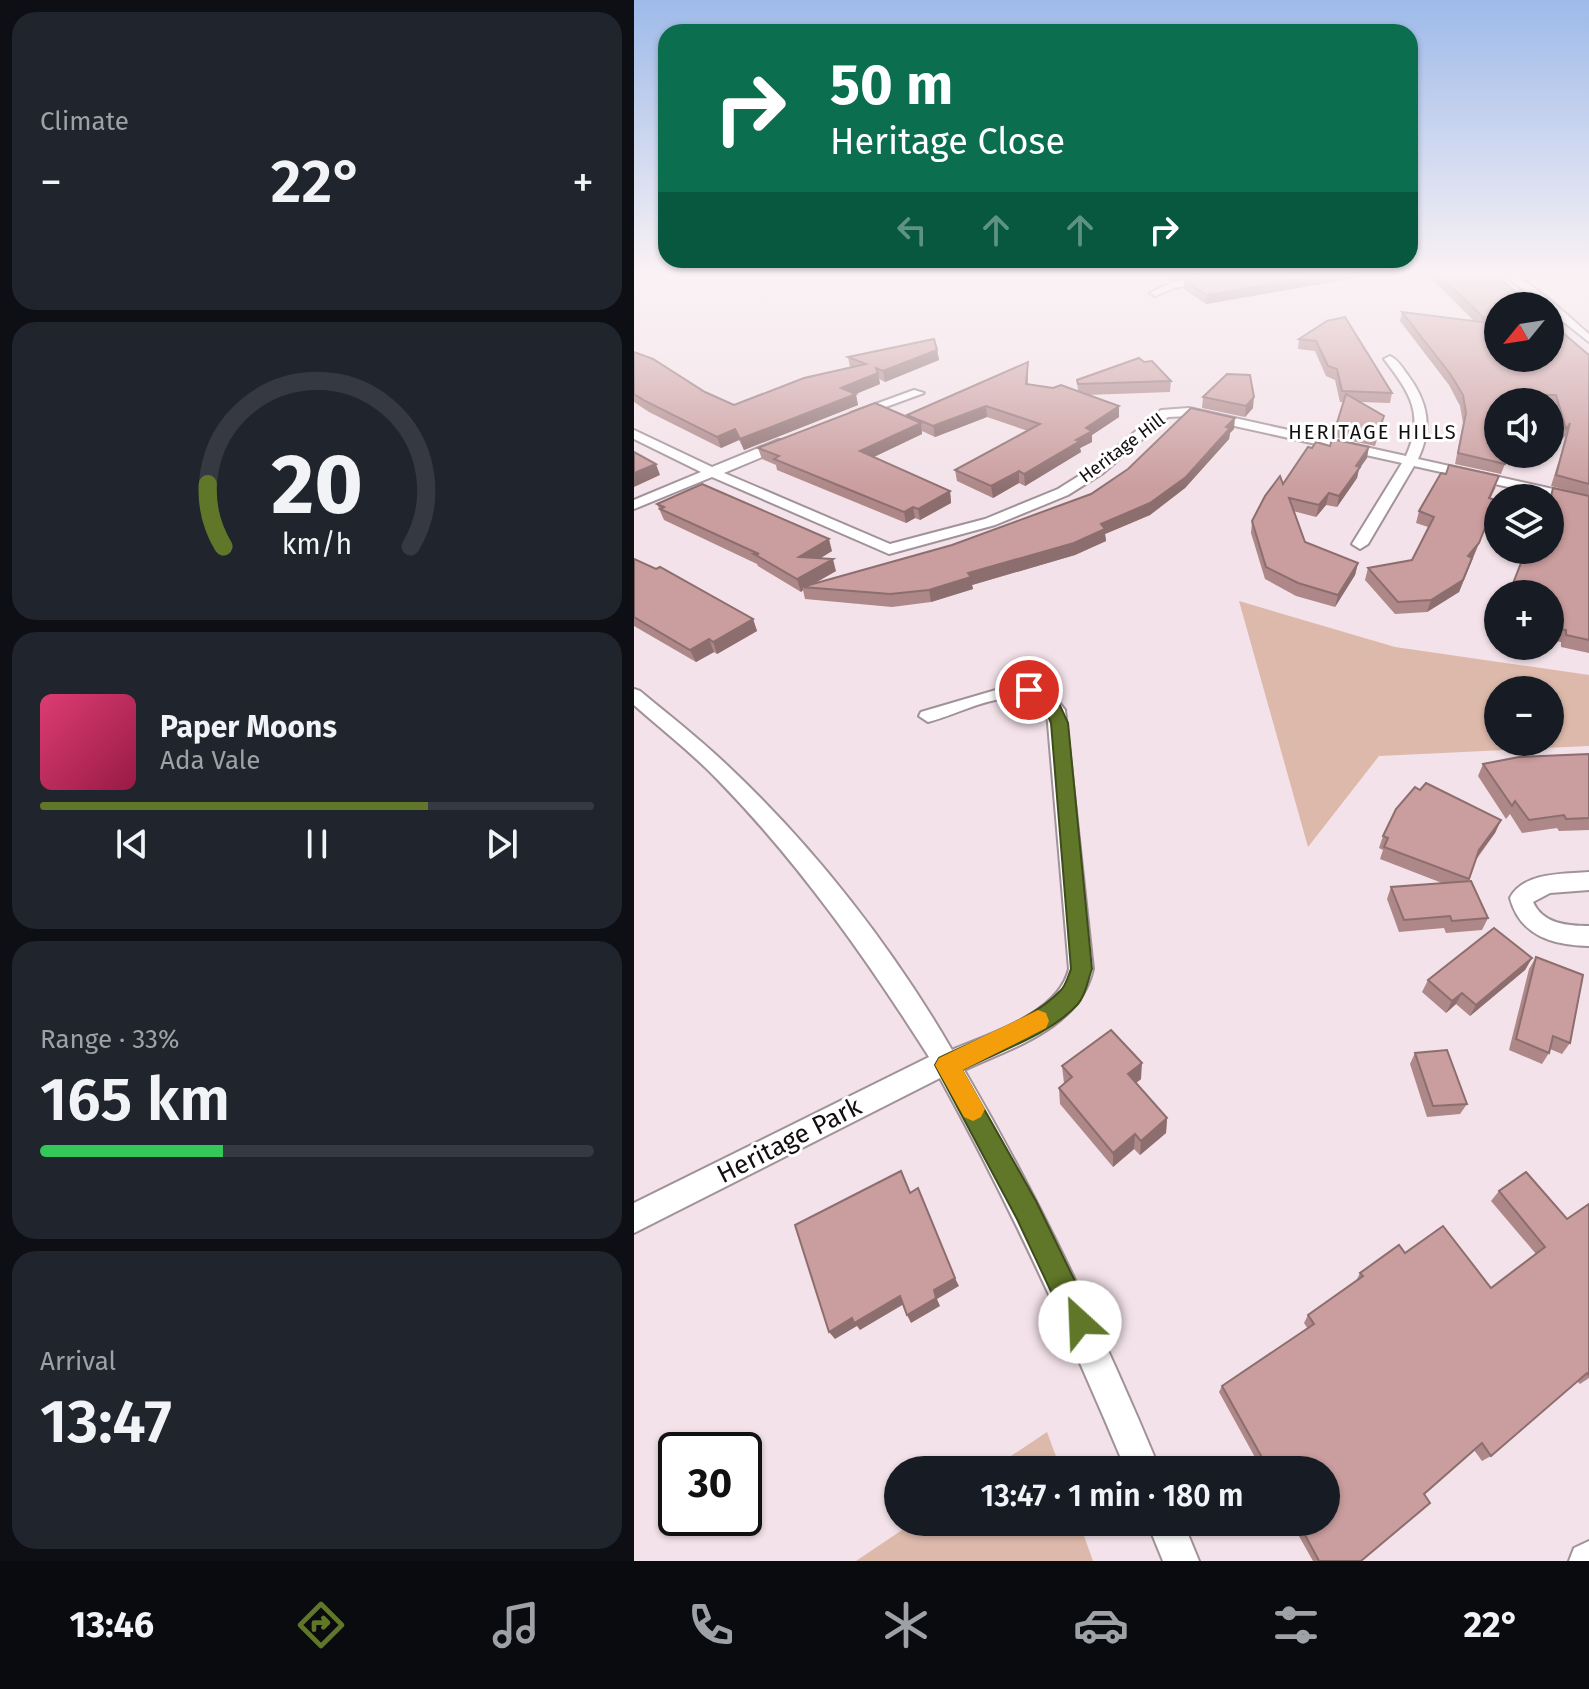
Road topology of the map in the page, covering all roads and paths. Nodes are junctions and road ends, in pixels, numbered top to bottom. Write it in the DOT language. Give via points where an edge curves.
graph roads {
  1 [pos="1390,359"];
  2 [pos="918,393"];
  3 [pos="838,419"];
  4 [pos="634,434"];
  5 [pos="800,435"];
  6 [pos="1410,461"];
  7 [pos="711,472"];
  8 [pos="1589,501"];
  9 [pos="634,505"];
  10 [pos="1360,544"];
  11 [pos="634,695"];
  12 [pos="928,716"];
  13 [pos="1589,881"];
  14 [pos="1589,936"];
  15 [pos="946,1064"];
  16 [pos="634,1218"];
  17 [pos="1137,1456"];
  18 [pos="1171,1536"];
  19 [pos="1181,1561"];
  1 -- 6 [label="street" via="1409,381 1422,423"];
  2 -- 3 [label="street"];
  4 -- 7 [label="street, Heritage Hill"];
  5 -- 7 [label="street"];
  6 -- 7 [label="street, Heritage Hill" via="1189,412 1165,413 1098,470 1063,492 990,522 889,549"];
  6 -- 8 [label="street, Heritage Hill"];
  6 -- 10 [label="street"];
  7 -- 9 [label="street"];
  11 -- 15 [label="street" via="717,764 807,862 852,920"];
  12 -- 15 [label="street, Heritage Park" via="1018,690 1040,694 1056,710 1081,969 1071,996 1038,1021"];
  13 -- 14 [label="street" via="1546,884 1521,898 1532,923 1569,936"];
  15 -- 16 [label="street, Heritage Park"];
  15 -- 17 [label="street" via="1041,1237"];
  18 -- 19 [label="street"];
}
